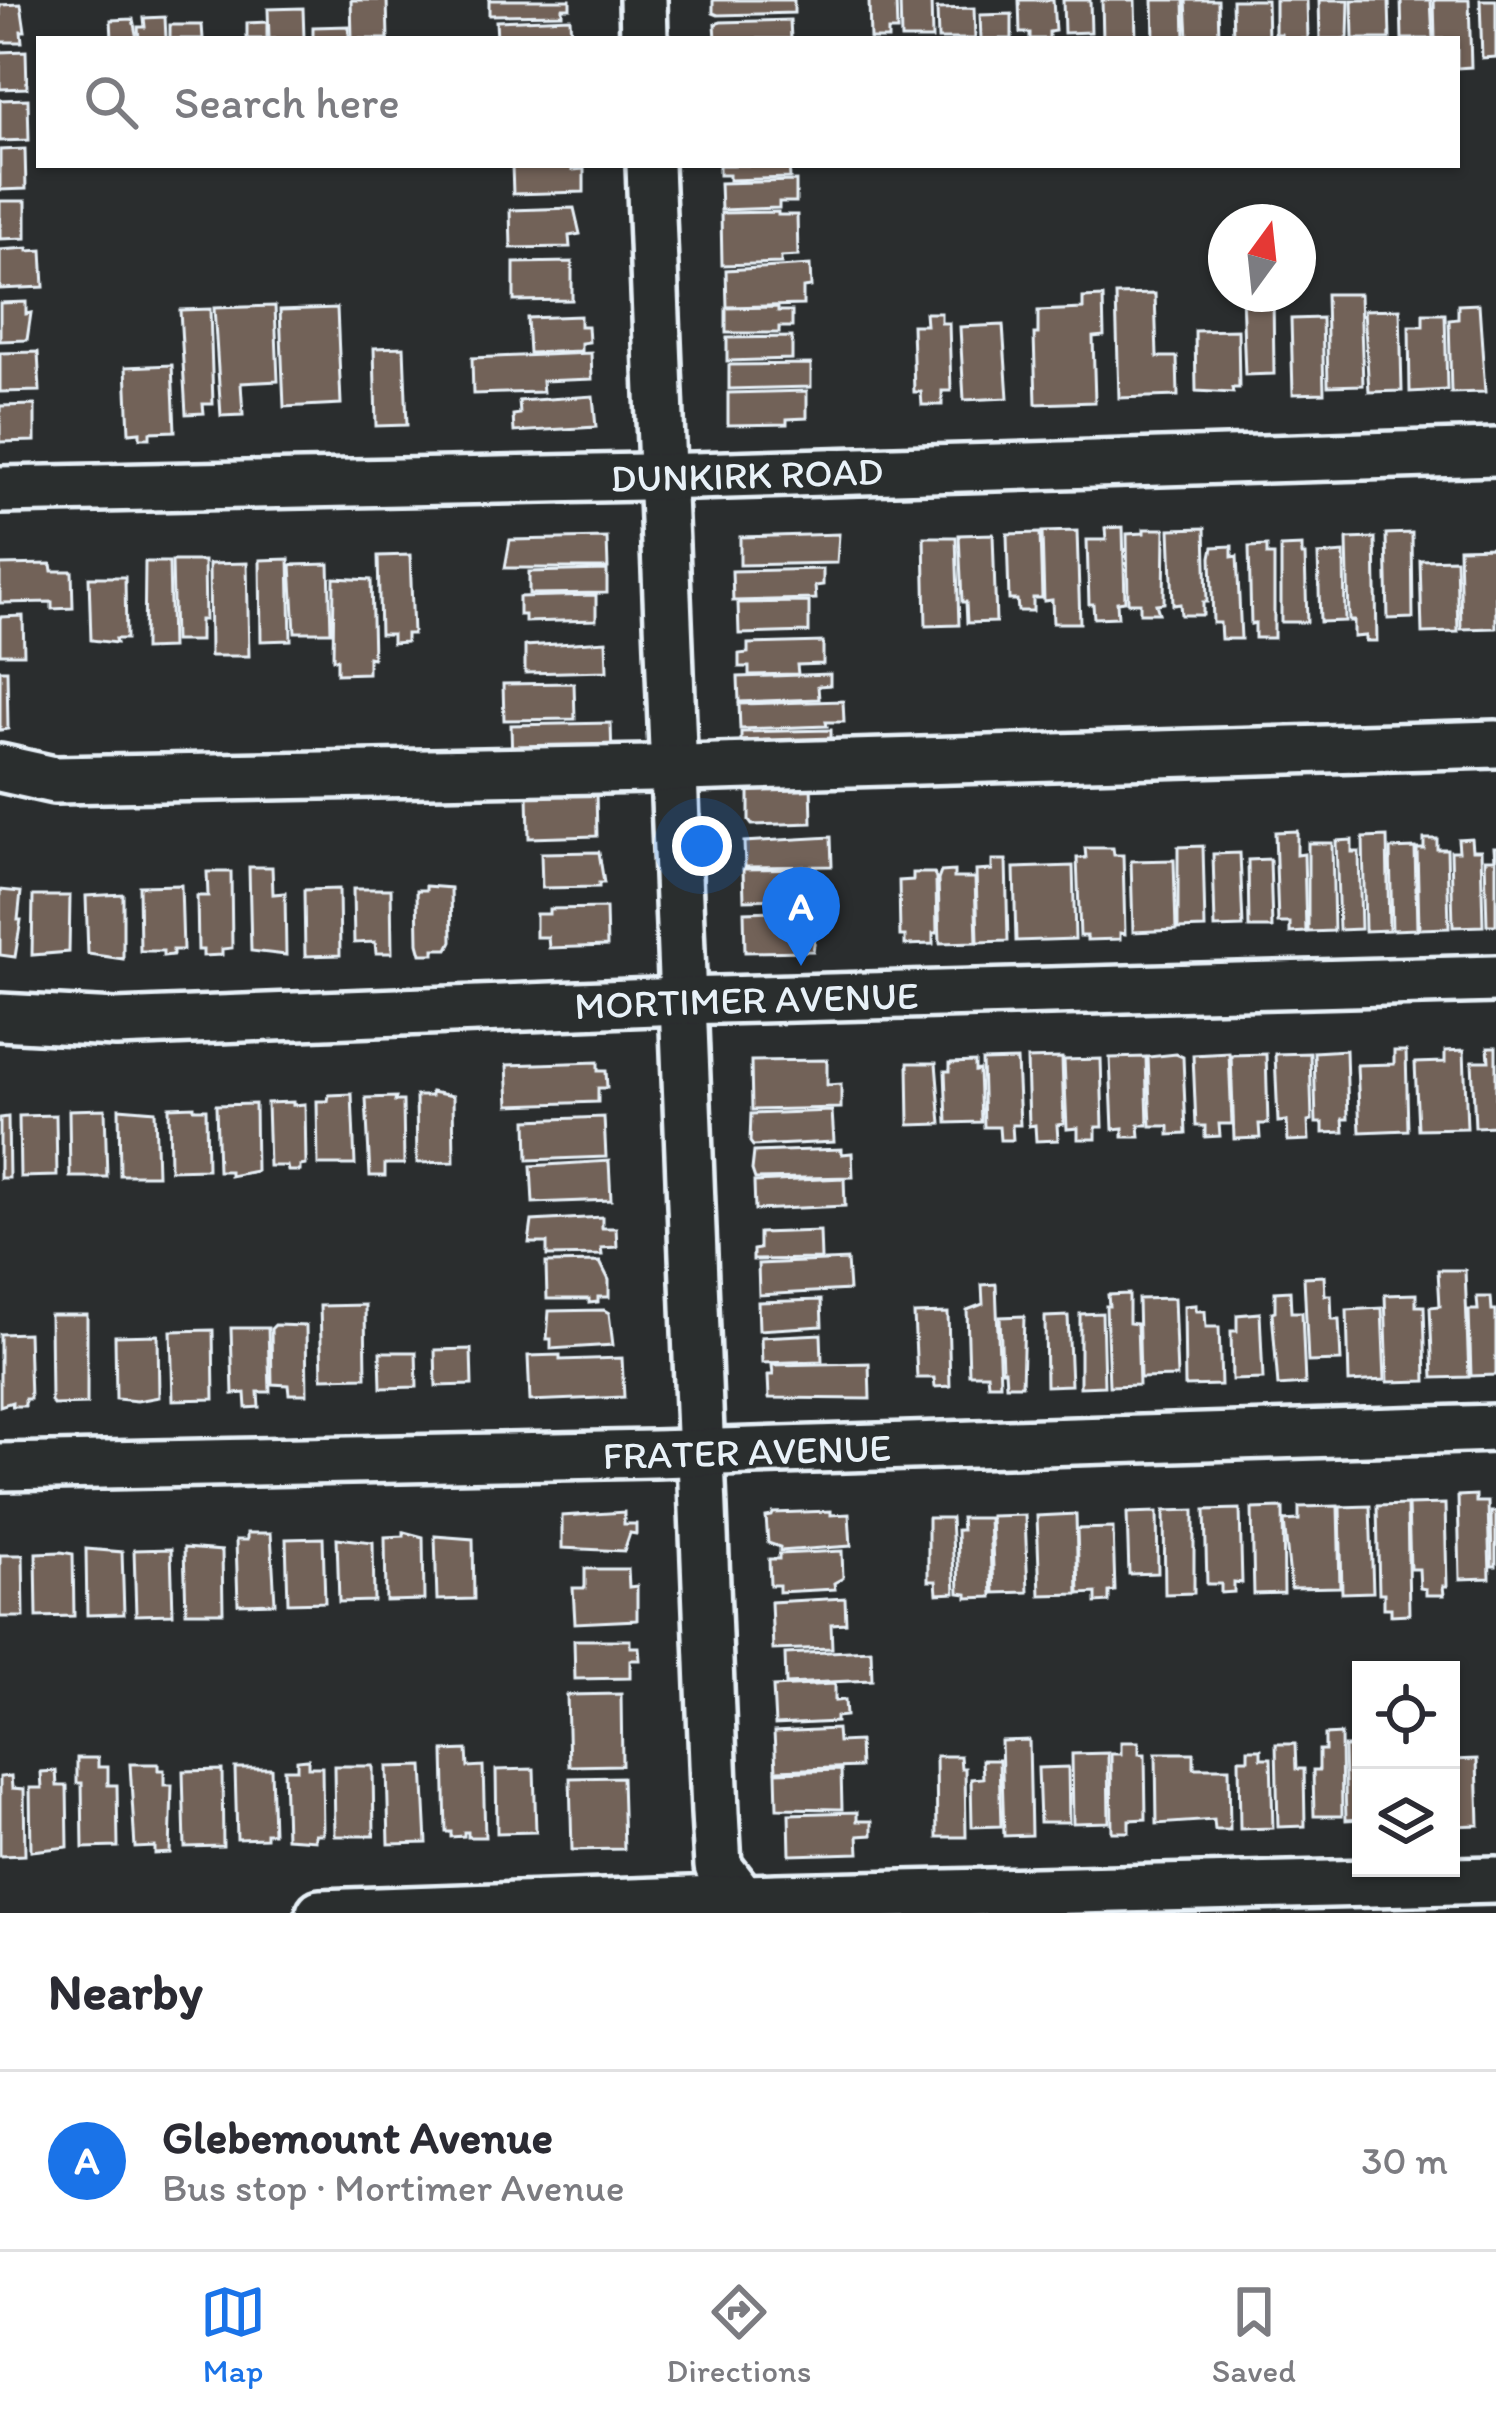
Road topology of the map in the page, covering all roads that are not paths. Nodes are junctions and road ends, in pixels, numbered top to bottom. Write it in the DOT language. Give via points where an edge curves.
graph roads {
  1 [pos="643,0"];
  2 [pos="644,36"];
  3 [pos="650,168"];
  4 [pos="1496,452"];
  5 [pos="663,476"];
  6 [pos="0,490"];
  7 [pos="1496,744"];
  8 [pos="676,767"];
  9 [pos="0,768"];
  10 [pos="1496,979"];
  11 [pos="681,1001"];
  12 [pos="0,1017"];
  13 [pos="1496,1429"];
  14 [pos="701,1452"];
  15 [pos="0,1467"];
  16 [pos="1496,1880"];
  17 [pos="748,1906"];
  18 [pos="320,1913"];
  1 -- 2 [label="street"];
  3 -- 5 [label="street"];
  4 -- 5 [label="street, DUNKIRK ROAD"];
  5 -- 6 [label="street, DUNKIRK ROAD"];
  5 -- 8 [label="street"];
  7 -- 8 [label="street"];
  8 -- 9 [label="street" via="55,780"];
  8 -- 11 [label="street"];
  10 -- 11 [label="street, MORTIMER AVENUE"];
  11 -- 12 [label="street, MORTIMER AVENUE" via="116,1023"];
  11 -- 14 [label="street"];
  13 -- 14 [label="street, FRATER AVENUE"];
  14 -- 15 [label="street, FRATER AVENUE"];
  14 -- 17 [label="street" via="718,1866"];
  16 -- 17 [label="street"];
  17 -- 18 [label="street"];
}
